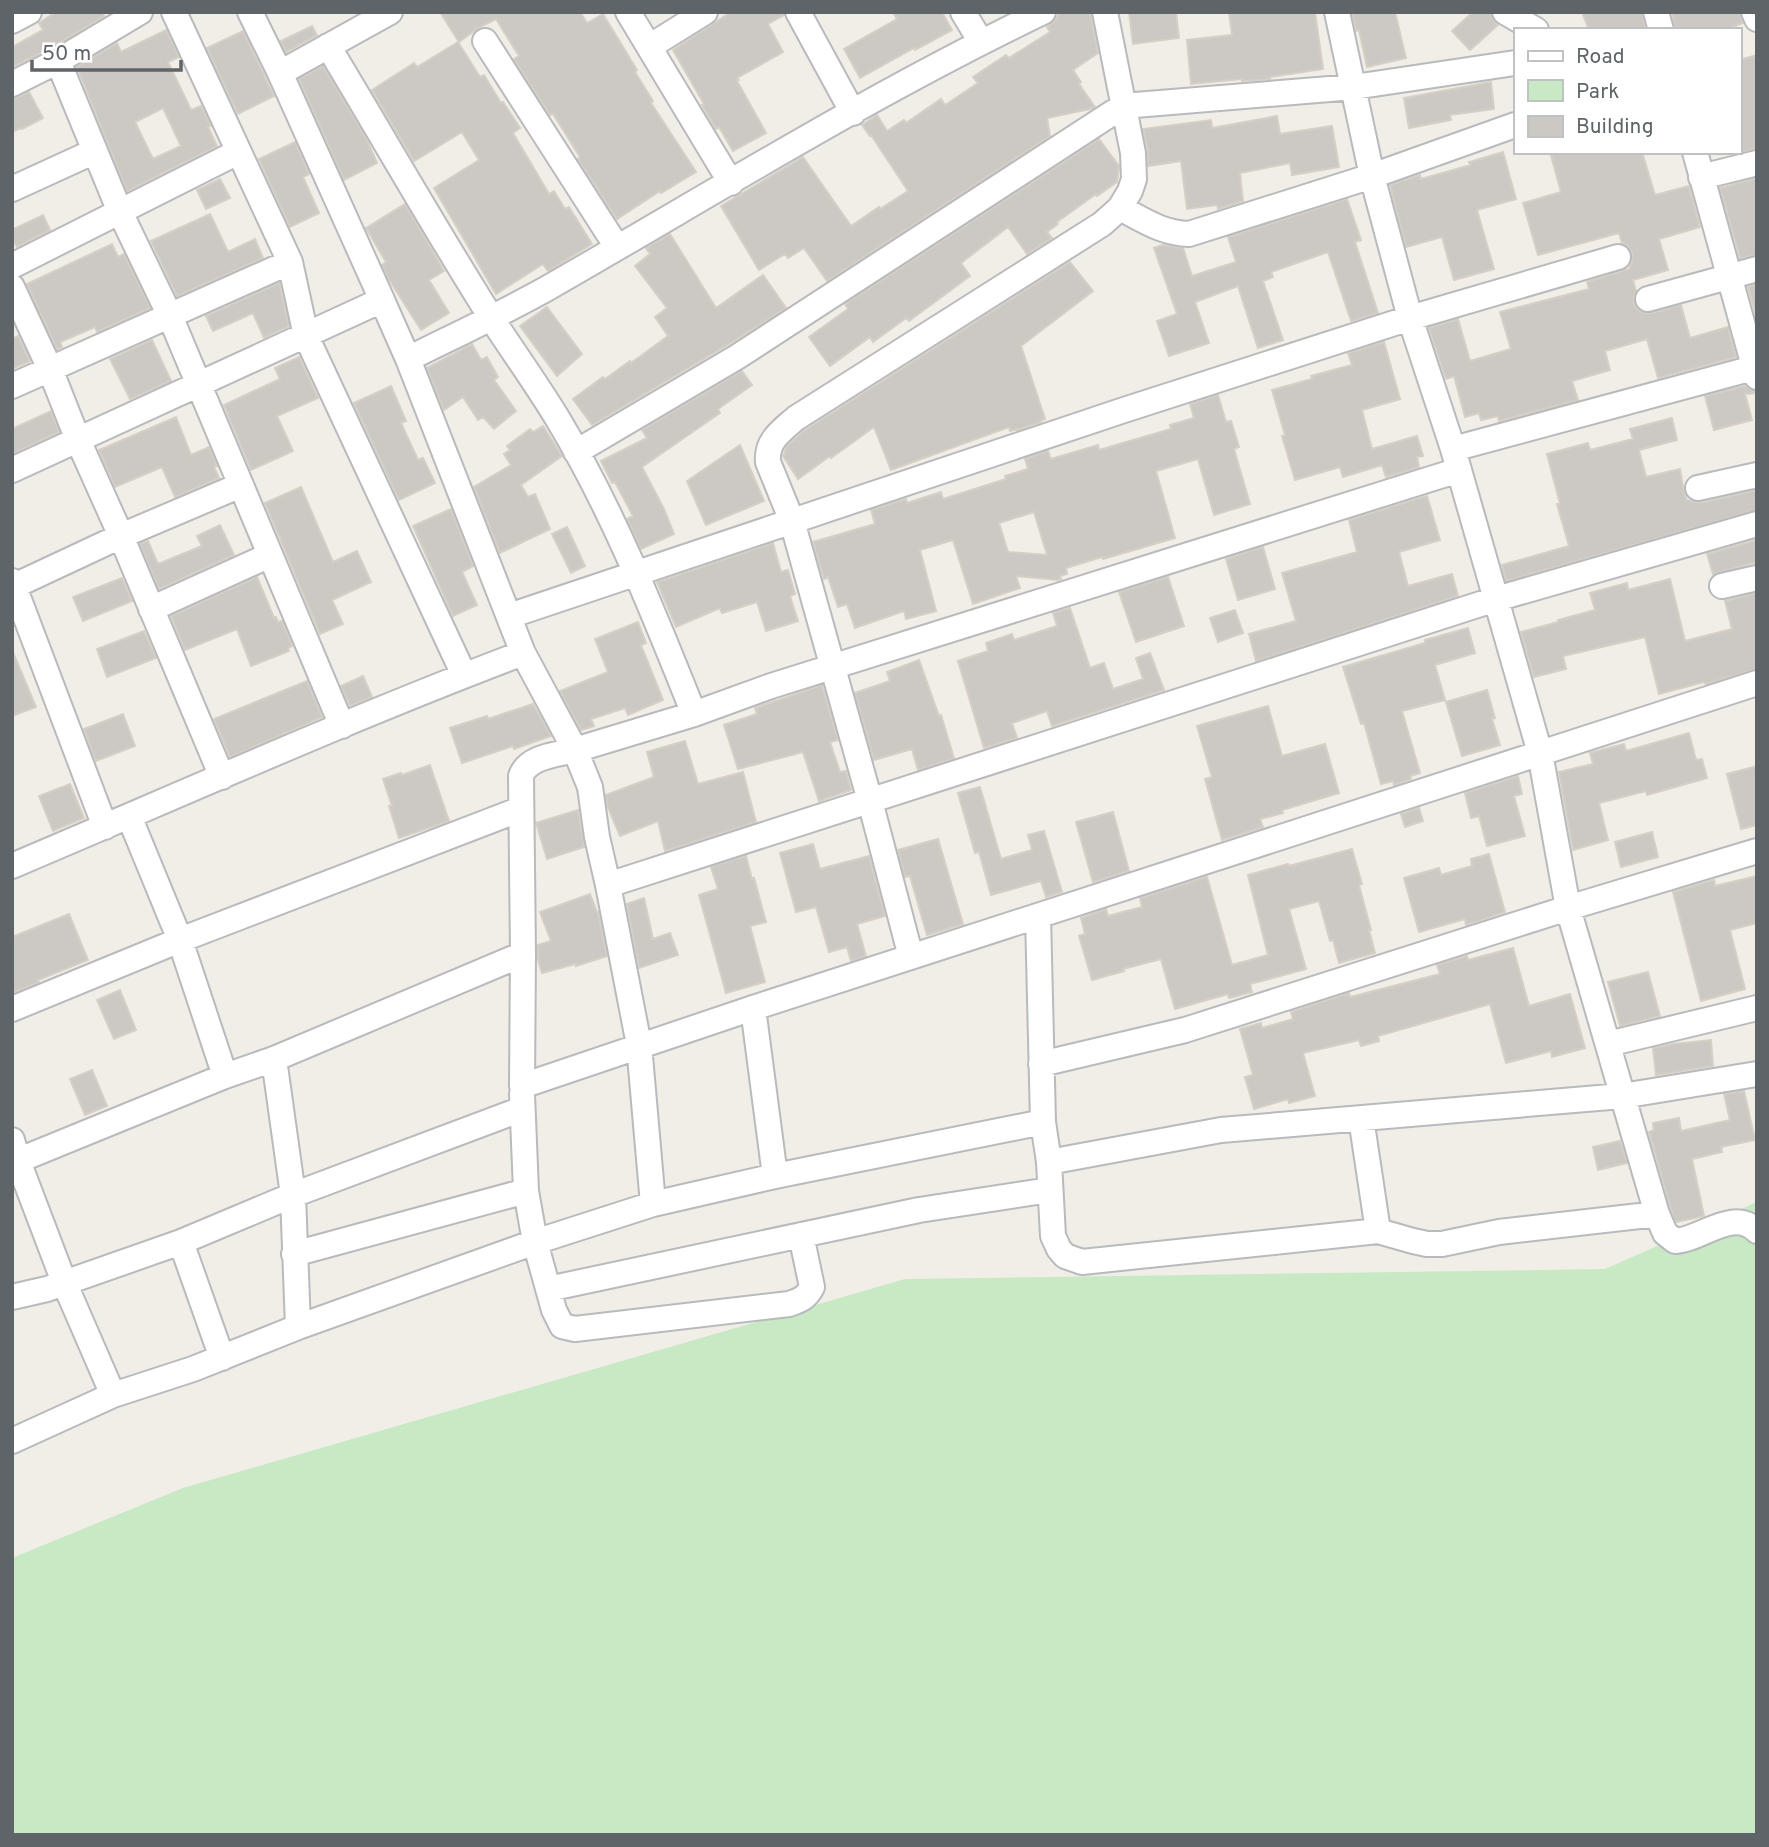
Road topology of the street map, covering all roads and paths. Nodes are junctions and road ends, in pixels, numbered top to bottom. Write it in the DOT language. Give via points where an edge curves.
graph roads {
  1 [pos="140,12"];
  2 [pos="174,12"];
  3 [pos="250,12"];
  4 [pos="390,12"];
  5 [pos="628,12"];
  6 [pos="705,12"];
  7 [pos="798,12"];
  8 [pos="963,12"];
  9 [pos="1043,12"];
  10 [pos="1105,12"];
  11 [pos="1337,12"];
  12 [pos="1504,12"];
  13 [pos="1754,12"];
  14 [pos="1757,19"];
  15 [pos="1532,28"];
  16 [pos="485,41"];
  17 [pos="981,42"];
  18 [pos="328,46"];
  19 [pos="649,47"];
  20 [pos="58,61"];
  21 [pos="1514,63"];
  22 [pos="280,73"];
  23 [pos="12,84"];
  24 [pos="1354,87"];
  25 [pos="1123,106"];
  26 [pos="853,113"];
  27 [pos="1514,125"];
  28 [pos="95,151"];
  29 [pos="238,152"];
  30 [pos="1696,154"];
  31 [pos="1757,163"];
  32 [pos="1372,176"];
  33 [pos="1702,177"];
  34 [pos="731,183"];
  35 [pos="12,189"];
  36 [pos="1120,208"];
  37 [pos="120,212"];
  38 [pos="617,247"];
  39 [pos="1618,257"];
  40 [pos="290,262"];
  41 [pos="12,267"];
  42 [pos="1757,269"];
  43 [pos="1729,276"];
  44 [pos="12,287"];
  45 [pos="1648,299"];
  46 [pos="382,300"];
  47 [pos="170,316"];
  48 [pos="491,318"];
  49 [pos="1410,318"];
  50 [pos="306,336"];
  51 [pos="408,359"];
  52 [pos="50,369"];
  53 [pos="1756,370"];
  54 [pos="198,384"];
  55 [pos="12,386"];
  56 [pos="78,440"];
  57 [pos="576,452"];
  58 [pos="1456,459"];
  59 [pos="12,470"];
  60 [pos="1757,475"];
  61 [pos="240,485"];
  62 [pos="1698,488"];
  63 [pos="792,521"];
  64 [pos="1757,524"];
  65 [pos="121,536"];
  66 [pos="270,555"];
  67 [pos="636,574"];
  68 [pos="1757,578"];
  69 [pos="13,585"];
  70 [pos="1722,586"];
  71 [pos="1496,599"];
  72 [pos="151,609"];
  73 [pos="509,616"];
  74 [pos="523,653"];
  75 [pos="832,667"];
  76 [pos="464,675"];
  77 [pos="1757,683"];
  78 [pos="694,714"];
  79 [pos="342,726"];
  80 [pos="575,750"];
  81 [pos="1540,753"];
  82 [pos="222,777"];
  83 [pos="870,801"];
  84 [pos="521,809"];
  85 [pos="129,816"];
  86 [pos="104,827"];
  87 [pos="1757,851"];
  88 [pos="12,866"];
  89 [pos="608,885"];
  90 [pos="1568,908"];
  91 [pos="1038,916"];
  92 [pos="180,940"];
  93 [pos="523,954"];
  94 [pos="911,957"];
  95 [pos="753,1008"];
  96 [pos="1757,1008"];
  97 [pos="12,1009"];
  98 [pos="1608,1044"];
  99 [pos="639,1045"];
  100 [pos="274,1059"];
  101 [pos="1041,1064"];
  102 [pos="1757,1074"];
  103 [pos="225,1076"];
  104 [pos="1622,1096"];
  105 [pos="522,1098"];
  106 [pos="1362,1118"];
  107 [pos="1043,1122"];
  108 [pos="14,1154"];
  109 [pos="1049,1162"];
  110 [pos="775,1176"];
  111 [pos="1051,1190"];
  112 [pos="526,1191"];
  113 [pos="293,1195"];
  114 [pos="653,1205"];
  115 [pos="1657,1214"];
  116 [pos="1378,1231"];
  117 [pos="1757,1231"];
  118 [pos="801,1234"];
  119 [pos="181,1242"];
  120 [pos="536,1242"];
  121 [pos="294,1254"];
  122 [pos="64,1282"];
  123 [pos="548,1289"];
  124 [pos="12,1297"];
  125 [pos="298,1327"];
  126 [pos="222,1358"];
  127 [pos="113,1395"];
  128 [pos="12,1441"];
  1 -- 20 [label="street"];
  2 -- 29 [label="street"];
  3 -- 22 [label="street"];
  4 -- 18 [label="street"];
  5 -- 19 [label="street"];
  6 -- 19 [label="street"];
  7 -- 26 [label="street"];
  8 -- 17 [label="street"];
  9 -- 17 [label="street"];
  10 -- 25 [label="street"];
  11 -- 24 [label="street"];
  12 -- 15 [label="street"];
  13 -- 14 [label="street"];
  16 -- 38 [label="street"];
  17 -- 26 [label="street"];
  18 -- 22 [label="street"];
  18 -- 48 [label="street"];
  19 -- 34 [label="street"];
  20 -- 23 [label="street"];
  20 -- 28 [label="street"];
  21 -- 24 [label="street"];
  22 -- 46 [label="street"];
  24 -- 25 [label="street"];
  24 -- 32 [label="street"];
  25 -- 36 [label="street" via="1134,179"];
  25 -- 57 [label="street" via="737,357"];
  26 -- 34 [label="street"];
  27 -- 32 [label="street"];
  28 -- 35 [label="street"];
  28 -- 37 [label="street"];
  29 -- 37 [label="street"];
  29 -- 40 [label="street"];
  30 -- 33 [label="street"];
  31 -- 33 [label="street"];
  32 -- 36 [label="street" via="1189,234 1160,229"];
  32 -- 49 [label="street"];
  33 -- 43 [label="street"];
  34 -- 38 [label="street"];
  36 -- 63 [label="street" via="781,431 767,452 768,462"];
  37 -- 41 [label="street"];
  37 -- 47 [label="street"];
  38 -- 48 [label="street"];
  39 -- 49 [label="street"];
  40 -- 47 [label="street"];
  40 -- 50 [label="street"];
  42 -- 43 [label="street"];
  43 -- 45 [label="street"];
  43 -- 53 [label="street"];
  44 -- 52 [label="street"];
  46 -- 50 [label="street"];
  46 -- 51 [label="street"];
  47 -- 52 [label="street"];
  47 -- 54 [label="street"];
  48 -- 51 [label="street"];
  48 -- 57 [label="street"];
  49 -- 58 [label="street"];
  49 -- 63 [label="street"];
  50 -- 54 [label="street"];
  50 -- 76 [label="street"];
  51 -- 73 [label="street"];
  52 -- 55 [label="street"];
  52 -- 56 [label="street"];
  53 -- 58 [label="street"];
  54 -- 56 [label="street"];
  54 -- 61 [label="street"];
  56 -- 59 [label="street"];
  56 -- 65 [label="street"];
  57 -- 67 [label="street"];
  58 -- 71 [label="street"];
  58 -- 75 [label="street"];
  60 -- 62 [label="street"];
  61 -- 65 [label="street"];
  61 -- 66 [label="street"];
  63 -- 67 [label="street"];
  63 -- 75 [label="street"];
  64 -- 71 [label="street"];
  65 -- 69 [label="street"];
  65 -- 72 [label="street"];
  66 -- 72 [label="street"];
  66 -- 79 [label="street"];
  67 -- 73 [label="street"];
  67 -- 78 [label="street"];
  68 -- 70 [label="street"];
  69 -- 86 [label="street"];
  71 -- 81 [label="street"];
  71 -- 83 [label="street"];
  72 -- 82 [label="street"];
  73 -- 74 [label="street"];
  74 -- 76 [label="street"];
  74 -- 80 [label="street"];
  75 -- 78 [label="street"];
  75 -- 83 [label="street"];
  76 -- 79 [label="street"];
  77 -- 81 [label="street"];
  78 -- 80 [label="street"];
  79 -- 82 [label="street"];
  80 -- 84 [label="street" via="535,760 523,770"];
  80 -- 89 [label="street" via="590,787"];
  81 -- 90 [label="street"];
  81 -- 91 [label="street"];
  82 -- 85 [label="street"];
  83 -- 89 [label="street"];
  83 -- 94 [label="street"];
  84 -- 92 [label="street"];
  84 -- 93 [label="street"];
  85 -- 86 [label="street"];
  85 -- 92 [label="street"];
  86 -- 88 [label="street"];
  87 -- 90 [label="street"];
  89 -- 99 [label="street"];
  90 -- 98 [label="street"];
  90 -- 101 [label="street" via="1185,1030"];
  91 -- 94 [label="street"];
  91 -- 101 [label="street"];
  92 -- 97 [label="street"];
  92 -- 103 [label="street"];
  93 -- 100 [label="street"];
  93 -- 105 [label="street"];
  94 -- 95 [label="street"];
  95 -- 99 [label="street"];
  95 -- 110 [label="street"];
  96 -- 98 [label="street"];
  98 -- 104 [label="street"];
  99 -- 105 [label="street"];
  99 -- 114 [label="street"];
  100 -- 103 [label="street"];
  100 -- 113 [label="street"];
  101 -- 107 [label="street"];
  102 -- 104 [label="street"];
  103 -- 108 [label="street"];
  104 -- 106 [label="street"];
  104 -- 115 [label="street"];
  105 -- 112 [label="street"];
  105 -- 113 [label="street"];
  106 -- 109 [label="street" via="1221,1130"];
  106 -- 116 [label="street"];
  107 -- 109 [label="street"];
  107 -- 110 [label="street"];
  108 -- 122 [label="street"];
  109 -- 111 [label="street"];
  110 -- 114 [label="street"];
  111 -- 116 [label="street" via="1053,1236 1065,1256 1082,1262"];
  111 -- 118 [label="street"];
  112 -- 120 [label="street"];
  112 -- 121 [label="street"];
  113 -- 119 [label="street"];
  113 -- 121 [label="street"];
  114 -- 120 [label="street"];
  115 -- 116 [label="street" via="1499,1231 1442,1244"];
  115 -- 117 [label="street" via="1665,1233 1675,1241 1730,1223 1743,1222"];
  118 -- 123 [label="street"];
  118 -- 123 [label="street" via="812,1287 808,1295 789,1304 568,1328 558,1320"];
  119 -- 122 [label="street"];
  119 -- 126 [label="street"];
  120 -- 123 [label="street"];
  120 -- 125 [label="street"];
  121 -- 125 [label="street"];
  122 -- 124 [label="street"];
  122 -- 127 [label="street"];
  125 -- 126 [label="street"];
  126 -- 127 [label="street"];
  127 -- 128 [label="street"];
}
